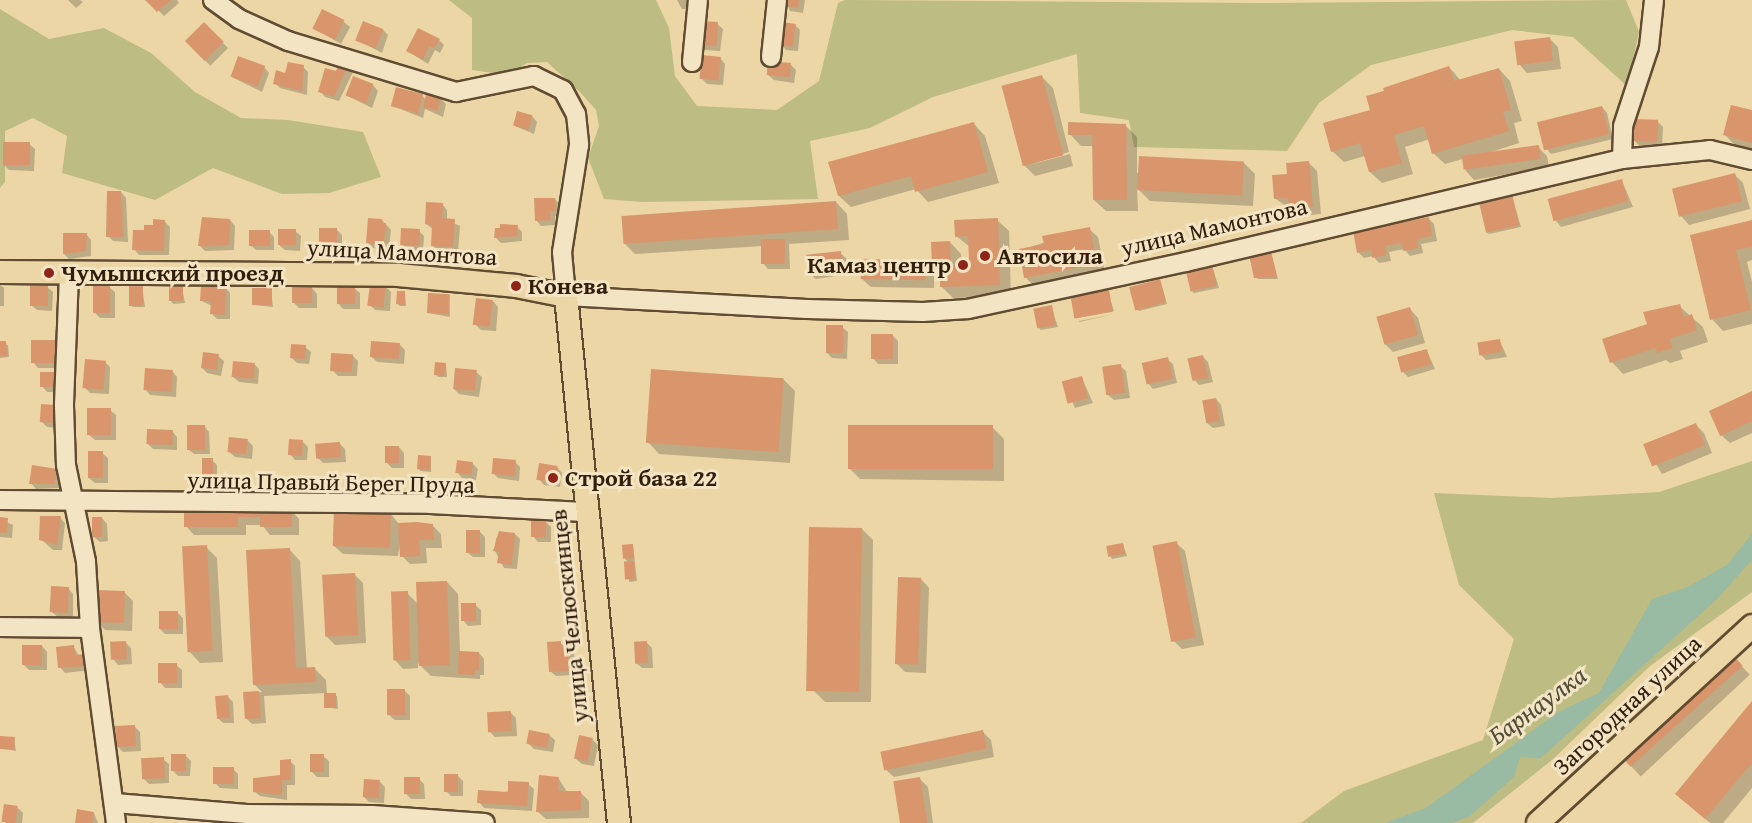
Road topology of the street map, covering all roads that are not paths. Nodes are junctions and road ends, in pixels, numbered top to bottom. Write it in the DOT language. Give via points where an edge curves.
graph roads {
  1 [pos="213,0"];
  2 [pos="698,0"];
  3 [pos="777,0"];
  4 [pos="1654,0"];
  5 [pos="771,57"];
  6 [pos="692,62"];
  7 [pos="1622,159"];
  8 [pos="1752,160"];
  9 [pos="0,272"];
  10 [pos="69,273"];
  11 [pos="566,296"];
  12 [pos="0,500"];
  13 [pos="76,504"];
  14 [pos="585,512"];
  15 [pos="1752,626"];
  16 [pos="0,627"];
  17 [pos="90,628"];
  18 [pos="115,803"];
  19 [pos="116,823"];
  20 [pos="485,823"];
  21 [pos="619,823"];
  22 [pos="1538,823"];
  1 -- 11 [label="street" via="239,19 288,41 444,89 456,92 534,76 563,90 576,114 579,145 562,252"];
  2 -- 6 [label="street"];
  3 -- 5 [label="street"];
  4 -- 7 [label="street" via="1649,47 1623,126"];
  7 -- 8 [label="street, улица Мамонтова" via="1710,150"];
  7 -- 11 [label="street, улица Мамонтова" via="968,309 830,310"];
  9 -- 10 [label="main road, улица Мамонтова"];
  10 -- 11 [label="main road, улица Мамонтова" via="398,275 516,285"];
  10 -- 13 [label="street" via="64,406 66,465"];
  11 -- 14 [label="main road, улица Челюскинцев"];
  12 -- 13 [label="street, улица Правый Берег Пруда"];
  13 -- 14 [label="street, улица Правый Берег Пруда" via="430,504"];
  13 -- 17 [label="street"];
  14 -- 21 [label="main road, улица Челюскинцев"];
  15 -- 22 [label="main road, Загородная улица"];
  16 -- 17 [label="street"];
  17 -- 18 [label="street"];
  18 -- 19 [label="street"];
  18 -- 20 [label="street" via="248,814 372,815"];
}
